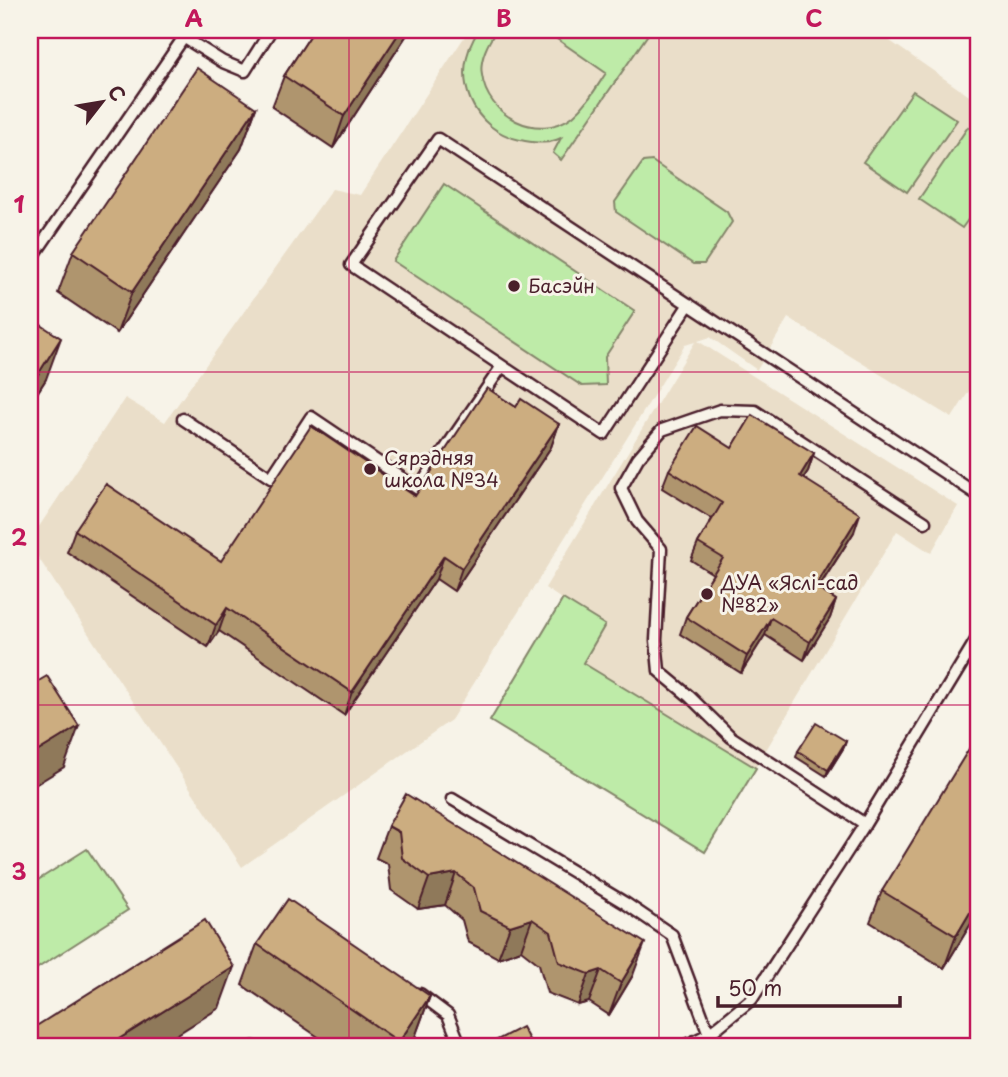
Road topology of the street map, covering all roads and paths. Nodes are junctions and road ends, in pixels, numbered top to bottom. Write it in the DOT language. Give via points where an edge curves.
graph roads {
  1 [pos="172,30"];
  2 [pos="271,30"];
  3 [pos="184,37"];
  4 [pos="30,261"];
  5 [pos="689,304"];
  6 [pos="502,366"];
  7 [pos="183,419"];
  8 [pos="978,495"];
  9 [pos="925,522"];
  10 [pos="978,637"];
  11 [pos="452,799"];
  12 [pos="865,824"];
  13 [pos="407,985"];
  14 [pos="709,1034"];
  15 [pos="461,1047"];
  16 [pos="683,1047"];
  1 -- 3 [label="lane"];
  2 -- 3 [label="lane" via="245,71"];
  3 -- 4 [label="lane"];
  5 -- 6 [label="lane" via="604,434"];
  5 -- 6 [label="lane" via="438,139 351,265"];
  5 -- 8 [label="lane"];
  6 -- 7 [label="lane" via="418,489 311,417 271,478"];
  9 -- 12 [label="lane" via="755,411 720,410 662,430 621,488 637,521 660,549 659,671 731,737"];
  10 -- 12 [label="lane"];
  11 -- 14 [label="lane" via="672,935"];
  12 -- 14 [label="lane" via="752,999"];
  13 -- 15 [label="lane" via="448,1015"];
  14 -- 16 [label="lane"];
}
